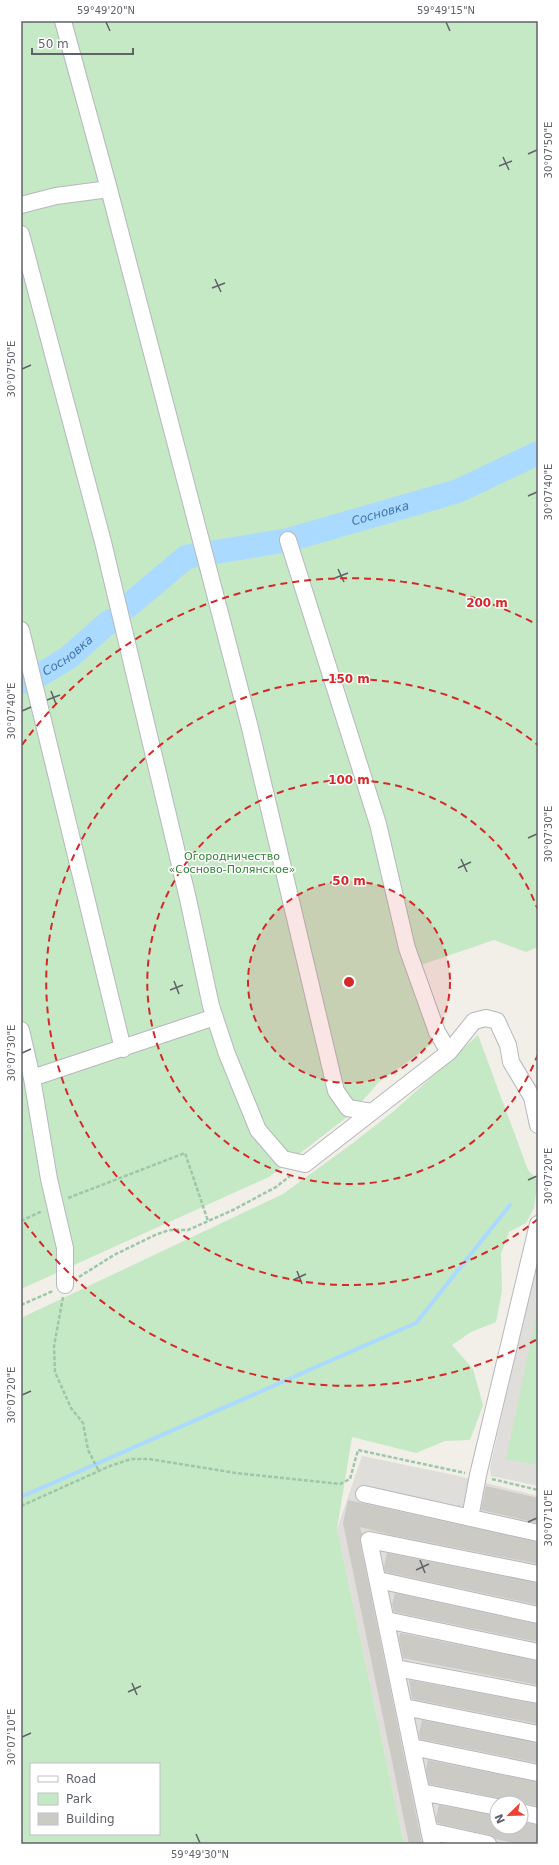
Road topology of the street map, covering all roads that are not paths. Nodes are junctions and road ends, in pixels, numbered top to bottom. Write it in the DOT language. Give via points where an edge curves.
graph roads {
  1 [pos="63,21"];
  2 [pos="109,189"];
  3 [pos="21,205"];
  4 [pos="21,234"];
  5 [pos="288,540"];
  6 [pos="21,630"];
  7 [pos="214,1017"];
  8 [pos="21,1030"];
  9 [pos="123,1049"];
  10 [pos="449,1052"];
  11 [pos="32,1078"];
  12 [pos="372,1112"];
  13 [pos="538,1126"];
  14 [pos="538,1224"];
  15 [pos="65,1285"];
  16 [pos="364,1494"];
  17 [pos="470,1518"];
  18 [pos="538,1533"];
  19 [pos="538,1574"];
  20 [pos="378,1580"];
  21 [pos="538,1615"];
  22 [pos="386,1620"];
  23 [pos="538,1652"];
  24 [pos="396,1668"];
  25 [pos="538,1695"];
  26 [pos="404,1708"];
  27 [pos="538,1734"];
  28 [pos="412,1747"];
  29 [pos="538,1773"];
  30 [pos="421,1792"];
  31 [pos="489,1805"];
  32 [pos="430,1838"];
  33 [pos="488,1844"];
  1 -- 2 [label="lane"];
  2 -- 3 [label="lane" via="56,196"];
  2 -- 12 [label="lane" via="249,724 336,1091 348,1108"];
  4 -- 7 [label="lane" via="103,542"];
  5 -- 10 [label="lane" via="378,824 408,948 437,1032"];
  6 -- 9 [label="lane"];
  7 -- 9 [label="lane"];
  7 -- 12 [label="lane" via="258,1130 282,1159 305,1164"];
  8 -- 11 [label="lane"];
  9 -- 11 [label="lane"];
  10 -- 12 [label="lane"];
  10 -- 13 [label="lane" via="474,1021 486,1018 497,1021 508,1045 511,1062 532,1097"];
  11 -- 15 [label="lane" via="65,1248"];
  14 -- 17 [label="lane"];
  16 -- 17 [label="lane"];
  17 -- 18 [label="lane"];
  19 -- 20 [label="lane" via="370,1540"];
  20 -- 21 [label="lane"];
  20 -- 22 [label="lane"];
  22 -- 23 [label="lane"];
  22 -- 24 [label="lane"];
  24 -- 25 [label="lane"];
  24 -- 26 [label="lane"];
  26 -- 27 [label="lane"];
  26 -- 28 [label="lane"];
  28 -- 29 [label="lane"];
  28 -- 30 [label="lane"];
  30 -- 31 [label="lane"];
  30 -- 32 [label="lane"];
  32 -- 33 [label="lane"];
}
